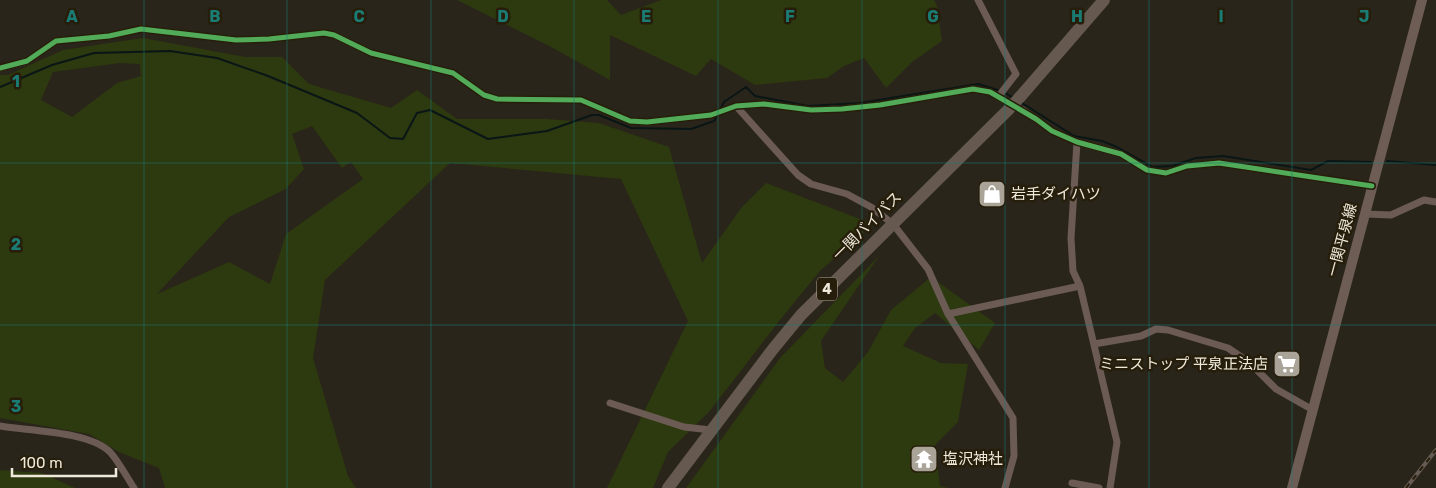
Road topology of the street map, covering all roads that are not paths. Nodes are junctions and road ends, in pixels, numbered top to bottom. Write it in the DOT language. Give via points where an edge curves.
graph roads {
  1 [pos="978,0"];
  2 [pos="1104,0"];
  3 [pos="1422,0"];
  4 [pos="0,68"];
  5 [pos="1003,102"];
  6 [pos="736,106"];
  7 [pos="1023,110"];
  8 [pos="1078,142"];
  9 [pos="1372,186"];
  10 [pos="1436,202"];
  11 [pos="1365,214"];
  12 [pos="893,224"];
  13 [pos="1080,286"];
  14 [pos="948,314"];
  15 [pos="1094,344"];
  16 [pos="610,403"];
  17 [pos="1313,410"];
  18 [pos="0,426"];
  19 [pos="711,430"];
  20 [pos="1072,483"];
  21 [pos="134,488"];
  22 [pos="668,488"];
  23 [pos="1005,488"];
  24 [pos="1099,488"];
  25 [pos="1110,488"];
  26 [pos="1292,488"];
  1 -- 5 [label="street" via="1016,74"];
  2 -- 5 [label="highway, 一関バイパス / 4, bridge" via="1020,97"];
  3 -- 9 [label="main road, 一関平泉線"];
  4 -- 6 [label="street" via="27,61 56,41 141,29 236,40 324,33 371,53 453,73 484,95 497,99 581,100 630,121 647,122 714,114"];
  5 -- 6 [label="street" via="990,92 973,90 842,108 811,110 764,104"];
  5 -- 12 [label="highway, 一関バイパス / 4"];
  6 -- 12 [label="street" via="798,175 811,184 847,194"];
  7 -- 8 [label="street" via="1052,130"];
  8 -- 9 [label="street" via="1109,149 1147,170 1166,173 1188,166 1219,164"];
  8 -- 13 [label="street" via="1071,238 1073,271"];
  9 -- 11 [label="main road, 一関平泉線"];
  10 -- 11 [label="street" via="1424,200 1391,215"];
  11 -- 17 [label="main road, 一関平泉線"];
  12 -- 14 [label="street" via="928,270"];
  12 -- 19 [label="highway, 一関バイパス / 4" via="801,316"];
  13 -- 14 [label="street"];
  13 -- 15 [label="street"];
  14 -- 23 [label="street" via="1014,418 1014,456"];
  15 -- 17 [label="street" via="1141,336 1156,328 1228,348 1276,389"];
  15 -- 25 [label="street" via="1117,442"];
  16 -- 19 [label="street" via="684,427"];
  17 -- 26 [label="main road, 一関平泉線"];
  18 -- 21 [label="street" via="97,443 110,452"];
  19 -- 22 [label="highway, 一関バイパス / 4"];
  20 -- 24 [label="street"];
}
